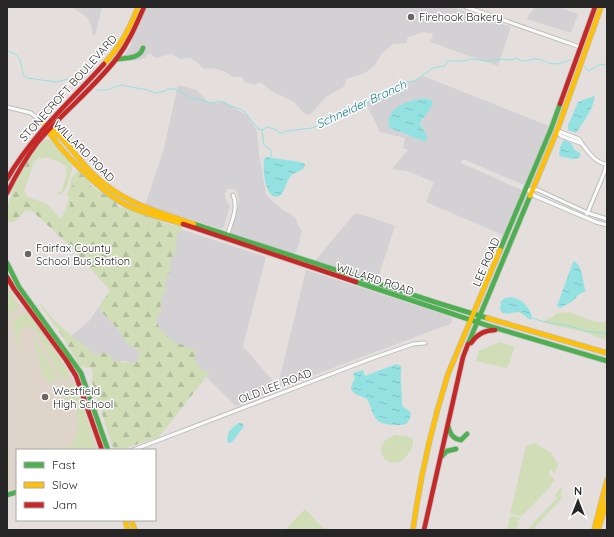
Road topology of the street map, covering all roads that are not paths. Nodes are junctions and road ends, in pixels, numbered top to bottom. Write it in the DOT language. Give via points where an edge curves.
graph roads {
  1 [pos="138,7"];
  2 [pos="144,7"];
  3 [pos="466,7"];
  4 [pos="595,7"];
  5 [pos="601,7"];
  6 [pos="580,47"];
  7 [pos="143,48"];
  8 [pos="116,59"];
  9 [pos="7,106"];
  10 [pos="46,125"];
  11 [pos="49,130"];
  12 [pos="556,131"];
  13 [pos="607,164"];
  14 [pos="7,179"];
  15 [pos="526,189"];
  16 [pos="532,191"];
  17 [pos="7,193"];
  18 [pos="233,195"];
  19 [pos="588,213"];
  20 [pos="586,218"];
  21 [pos="607,220"];
  22 [pos="607,226"];
  23 [pos="227,234"];
  24 [pos="226,239"];
  25 [pos="7,263"];
  26 [pos="7,277"];
  27 [pos="473,314"];
  28 [pos="479,316"];
  29 [pos="470,320"];
  30 [pos="477,322"];
  31 [pos="513,334"];
  32 [pos="425,343"];
  33 [pos="607,353"];
  34 [pos="607,361"];
  35 [pos="461,362"];
  36 [pos="447,424"];
  37 [pos="467,434"];
  38 [pos="102,449"];
  39 [pos="108,449"];
  40 [pos="136,449"];
  41 [pos="456,449"];
  42 [pos="439,462"];
  43 [pos="607,480"];
  44 [pos="607,501"];
  45 [pos="413,530"];
  46 [pos="424,530"];
  47 [pos="594,530"];
  48 [pos="598,530"];
  1 -- 10 [label="main road, STONECROFT BOULEVARD" via="127,34 113,54"];
  2 -- 8 [label="main road, STONECROFT BOULEVARD" via="135,31"];
  3 -- 6 [label="street"];
  4 -- 6 [label="main road, LEE ROAD"];
  5 -- 12 [label="main road, LEE ROAD"];
  6 -- 15 [label="main road, LEE ROAD" via="556,118"];
  7 -- 8 [label="main road" via="138,56"];
  8 -- 11 [label="main road, STONECROFT BOULEVARD"];
  9 -- 10 [label="street" via="31,113"];
  10 -- 11 [label="main road, WILLARD ROAD"];
  10 -- 14 [label="main road, STONECROFT BOULEVARD" via="26,148"];
  11 -- 17 [label="main road, STONECROFT BOULEVARD" via="23,161"];
  11 -- 23 [label="main road, WILLARD ROAD" via="85,167 119,196 140,206"];
  11 -- 24 [label="main road, WILLARD ROAD" via="81,171 116,200 138,211"];
  12 -- 13 [label="street" via="561,136 580,143 597,161"];
  12 -- 16 [label="main road, LEE ROAD"];
  13 -- 19 [label="street"];
  15 -- 16 [label="street"];
  15 -- 27 [label="main road, LEE ROAD"];
  16 -- 19 [label="street"];
  16 -- 20 [label="street"];
  16 -- 28 [label="main road, LEE ROAD"];
  18 -- 23 [label="street" via="235,209"];
  19 -- 20 [label="street"];
  19 -- 21 [label="street"];
  20 -- 22 [label="street"];
  23 -- 24 [label="street"];
  23 -- 27 [label="main road, WILLARD ROAD"];
  24 -- 29 [label="main road, WILLARD ROAD"];
  25 -- 39 [label="main road" via="19,287 81,373"];
  26 -- 38 [label="main road" via="76,376"];
  27 -- 28 [label="main road, WILLARD ROAD"];
  27 -- 29 [label="main road, LEE ROAD"];
  28 -- 30 [label="main road, LEE ROAD"];
  28 -- 33 [label="main road, WILLARD ROAD"];
  29 -- 30 [label="main road, WILLARD ROAD"];
  29 -- 45 [label="main road, LEE ROAD" via="451,364 435,413 422,469"];
  30 -- 31 [label="main road, WILLARD ROAD"];
  30 -- 35 [label="main road, LEE ROAD"];
  31 -- 34 [label="main road, WILLARD ROAD"];
  31 -- 35 [label="main road" via="490,330 481,332"];
  32 -- 40 [label="street, OLD LEE ROAD" via="413,344 370,359"];
  35 -- 36 [label="main road, LEE ROAD"];
  36 -- 37 [label="main road" via="455,439 461,440"];
  36 -- 42 [label="main road, LEE ROAD"];
  41 -- 42 [label="main road" via="446,451"];
  42 -- 46 [label="main road, LEE ROAD"];
  43 -- 47 [label="main road"];
  44 -- 48 [label="main road"];
}
